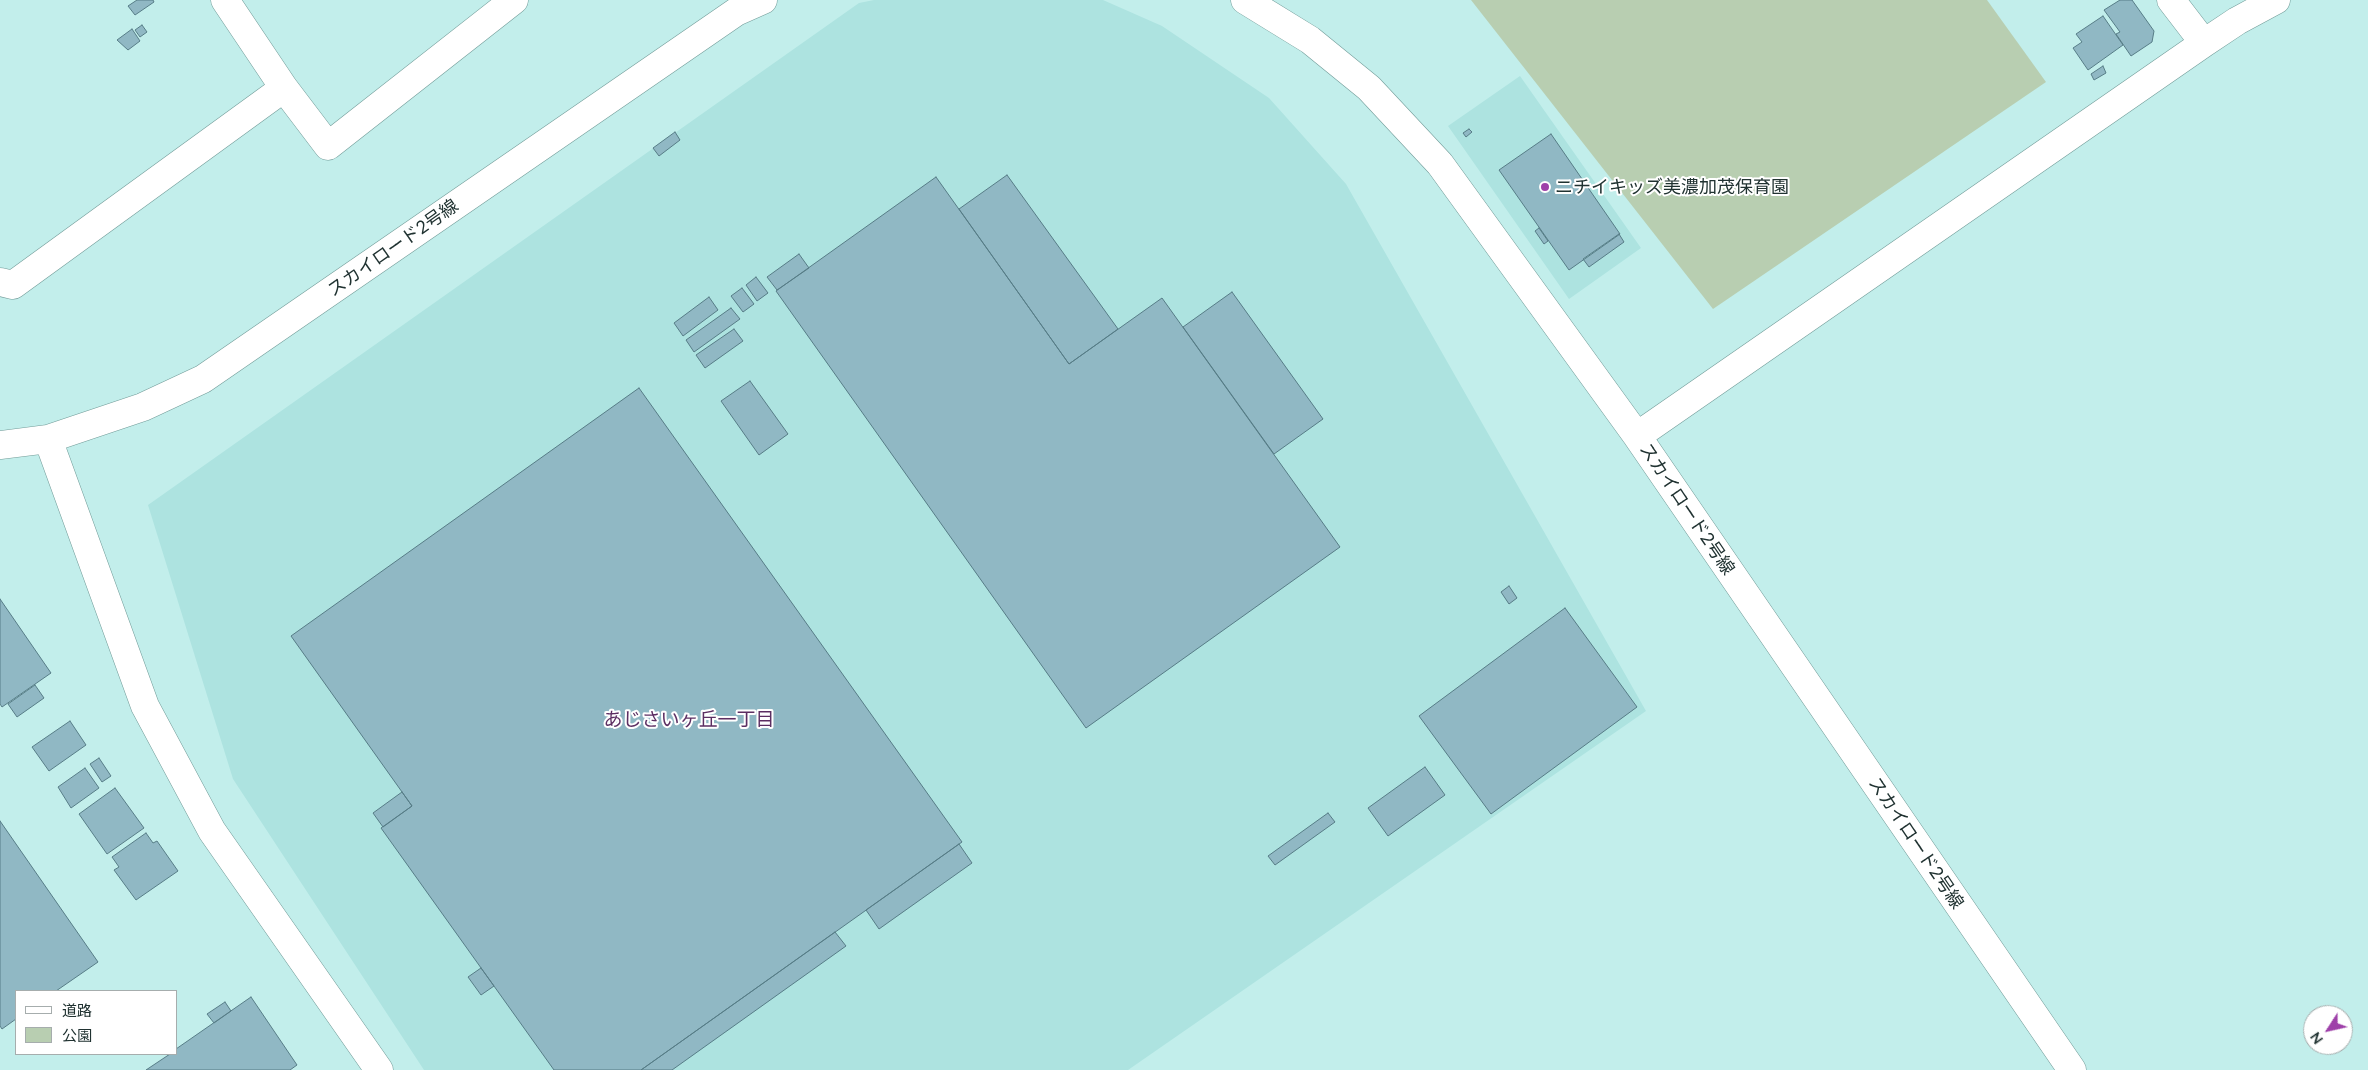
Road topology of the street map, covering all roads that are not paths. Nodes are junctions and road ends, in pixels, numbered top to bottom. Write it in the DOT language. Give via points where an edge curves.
graph roads {
  1 [pos="225,0"];
  2 [pos="763,0"];
  3 [pos="1245,0"];
  4 [pos="2171,0"];
  5 [pos="2276,0"];
  6 [pos="507,2"];
  7 [pos="2204,43"];
  8 [pos="284,88"];
  9 [pos="0,282"];
  10 [pos="1637,436"];
  11 [pos="48,439"];
  12 [pos="0,445"];
  13 [pos="379,1070"];
  14 [pos="2072,1070"];
  1 -- 8 [label="street"];
  2 -- 11 [label="street, スカイロード2号線" via="736,12 203,379 143,407"];
  3 -- 10 [label="street, スカイロード2号線" via="1310,40 1369,88 1440,164"];
  4 -- 7 [label="street"];
  5 -- 7 [label="street"];
  6 -- 8 [label="street" via="328,146"];
  7 -- 10 [label="street"];
  8 -- 9 [label="street" via="13,285"];
  10 -- 14 [label="street, スカイロード2号線"];
  11 -- 12 [label="street, スカイロード2号線"];
  11 -- 13 [label="street" via="145,706 212,831"];
}
